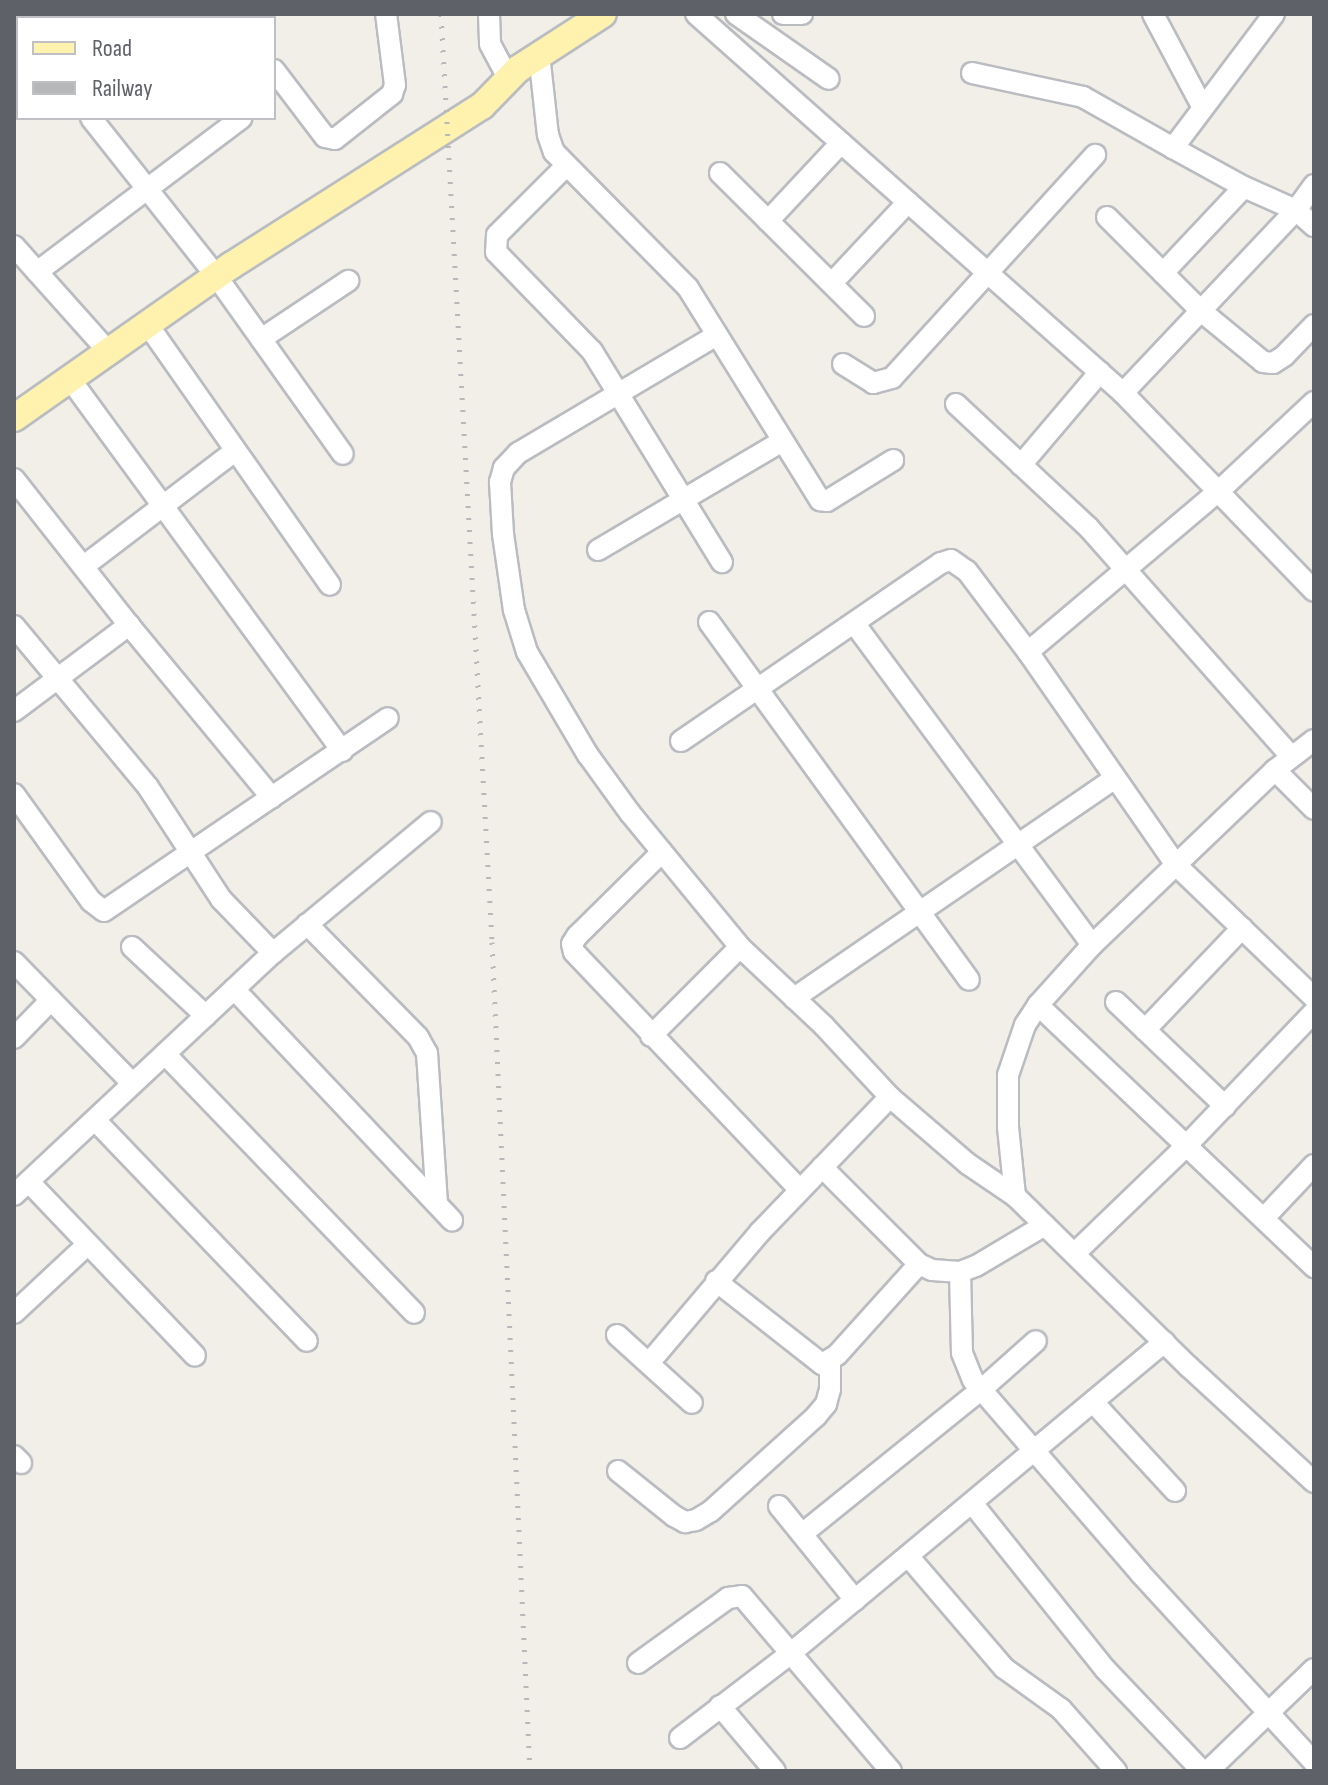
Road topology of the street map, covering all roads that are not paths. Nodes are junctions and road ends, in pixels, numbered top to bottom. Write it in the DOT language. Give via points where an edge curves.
graph roads {
  1 [pos="386,14"];
  2 [pos="489,14"];
  3 [pos="603,14"];
  4 [pos="696,14"];
  5 [pos="736,14"];
  6 [pos="783,14"];
  7 [pos="802,14"];
  8 [pos="1153,14"];
  9 [pos="1274,14"];
  10 [pos="539,54"];
  11 [pos="972,73"];
  12 [pos="509,79"];
  13 [pos="829,79"];
  14 [pos="278,84"];
  15 [pos="1203,108"];
  16 [pos="94,120"];
  17 [pos="238,120"];
  18 [pos="841,143"];
  19 [pos="1173,148"];
  20 [pos="1095,155"];
  21 [pos="565,167"];
  22 [pos="720,173"];
  23 [pos="1314,185"];
  24 [pos="1244,187"];
  25 [pos="145,190"];
  26 [pos="908,202"];
  27 [pos="1296,210"];
  28 [pos="1107,217"];
  29 [pos="768,221"];
  30 [pos="1314,226"];
  31 [pos="14,246"];
  32 [pos="986,271"];
  33 [pos="37,272"];
  34 [pos="1163,273"];
  35 [pos="217,277"];
  36 [pos="348,281"];
  37 [pos="832,283"];
  38 [pos="1201,311"];
  39 [pos="864,316"];
  40 [pos="148,325"];
  41 [pos="1314,325"];
  42 [pos="717,335"];
  43 [pos="261,339"];
  44 [pos="108,351"];
  45 [pos="843,364"];
  46 [pos="1100,372"];
  47 [pos="70,379"];
  48 [pos="619,393"];
  49 [pos="1123,393"];
  50 [pos="1314,402"];
  51 [pos="956,404"];
  52 [pos="14,418"];
  53 [pos="782,441"];
  54 [pos="235,451"];
  55 [pos="343,454"];
  56 [pos="893,460"];
  57 [pos="1021,465"];
  58 [pos="14,479"];
  59 [pos="1220,490"];
  60 [pos="684,499"];
  61 [pos="162,507"];
  62 [pos="598,550"];
  63 [pos="722,562"];
  64 [pos="84,566"];
  65 [pos="1125,568"];
  66 [pos="330,585"];
  67 [pos="1314,591"];
  68 [pos="709,622"];
  69 [pos="854,623"];
  70 [pos="129,625"];
  71 [pos="14,626"];
  72 [pos="1028,652"];
  73 [pos="56,679"];
  74 [pos="760,689"];
  75 [pos="14,711"];
  76 [pos="388,718"];
  77 [pos="1314,740"];
  78 [pos="681,741"];
  79 [pos="342,751"];
  80 [pos="1291,756"];
  81 [pos="1275,770"];
  82 [pos="1115,778"];
  83 [pos="14,794"];
  84 [pos="272,798"];
  85 [pos="1314,809"];
  86 [pos="431,822"];
  87 [pos="1018,845"];
  88 [pos="662,852"];
  89 [pos="191,853"];
  90 [pos="1176,865"];
  91 [pos="920,911"];
  92 [pos="307,924"];
  93 [pos="1242,928"];
  94 [pos="1092,945"];
  95 [pos="132,947"];
  96 [pos="740,947"];
  97 [pos="273,953"];
  98 [pos="14,962"];
  99 [pos="969,980"];
  100 [pos="234,989"];
  101 [pos="794,998"];
  102 [pos="1314,998"];
  103 [pos="51,1000"];
  104 [pos="1116,1002"];
  105 [pos="1038,1005"];
  106 [pos="1314,1012"];
  107 [pos="206,1016"];
  108 [pos="1145,1030"];
  109 [pos="651,1036"];
  110 [pos="14,1038"];
  111 [pos="165,1054"];
  112 [pos="133,1084"];
  113 [pos="890,1097"];
  114 [pos="1225,1106"];
  115 [pos="95,1120"];
  116 [pos="1186,1146"];
  117 [pos="822,1167"];
  118 [pos="1311,1175"];
  119 [pos="21,1188"];
  120 [pos="800,1190"];
  121 [pos="1015,1196"];
  122 [pos="437,1204"];
  123 [pos="1264,1218"];
  124 [pos="452,1220"];
  125 [pos="1045,1225"];
  126 [pos="88,1244"];
  127 [pos="1075,1253"];
  128 [pos="919,1264"];
  129 [pos="1314,1267"];
  130 [pos="960,1272"];
  131 [pos="716,1281"];
  132 [pos="14,1313"];
  133 [pos="414,1313"];
  134 [pos="617,1335"];
  135 [pos="307,1341"];
  136 [pos="1036,1341"];
  137 [pos="1164,1342"];
  138 [pos="195,1356"];
  139 [pos="830,1362"];
  140 [pos="649,1363"];
  141 [pos="982,1389"];
  142 [pos="1093,1402"];
  143 [pos="692,1403"];
  144 [pos="1036,1450"];
  145 [pos="618,1471"];
  146 [pos="1312,1476"];
  147 [pos="1175,1491"];
  148 [pos="972,1503"];
  149 [pos="779,1506"];
  150 [pos="802,1534"];
  151 [pos="908,1556"];
  152 [pos="855,1600"];
  153 [pos="791,1653"];
  154 [pos="638,1663"];
  155 [pos="1314,1669"];
  156 [pos="720,1706"];
  157 [pos="1268,1713"];
  158 [pos="680,1738"];
  159 [pos="1314,1762"];
  160 [pos="775,1771"];
  161 [pos="891,1771"];
  162 [pos="1116,1771"];
  163 [pos="1205,1771"];
  1 -- 14 [label="street" via="392,94 342,135 325,137"];
  2 -- 12 [label="street" via="490,44"];
  3 -- 10 [label="main road"];
  4 -- 18 [label="street"];
  5 -- 13 [label="street"];
  6 -- 7 [label="street"];
  8 -- 15 [label="street"];
  9 -- 15 [label="street"];
  10 -- 12 [label="main road"];
  10 -- 21 [label="street" via="548,135"];
  11 -- 19 [label="street" via="1083,97"];
  12 -- 35 [label="main road" via="482,106"];
  15 -- 19 [label="street"];
  16 -- 25 [label="street"];
  17 -- 25 [label="street"];
  18 -- 26 [label="street"];
  18 -- 29 [label="street"];
  19 -- 24 [label="street"];
  20 -- 32 [label="street"];
  21 -- 42 [label="street" via="688,288"];
  21 -- 48 [label="street" via="497,235 494,246 592,351"];
  22 -- 29 [label="street"];
  23 -- 27 [label="street"];
  24 -- 27 [label="street"];
  24 -- 34 [label="street"];
  25 -- 33 [label="street"];
  25 -- 35 [label="street"];
  26 -- 32 [label="street"];
  26 -- 37 [label="street"];
  27 -- 30 [label="street"];
  27 -- 38 [label="street"];
  28 -- 34 [label="street"];
  29 -- 37 [label="street"];
  31 -- 33 [label="street"];
  32 -- 45 [label="street" via="892,378 873,383"];
  32 -- 46 [label="street"];
  33 -- 44 [label="street"];
  34 -- 38 [label="street"];
  35 -- 40 [label="main road"];
  35 -- 43 [label="street"];
  36 -- 43 [label="street"];
  37 -- 39 [label="street"];
  38 -- 41 [label="street" via="1263,362 1273,363"];
  38 -- 49 [label="street"];
  40 -- 44 [label="main road"];
  40 -- 54 [label="street"];
  42 -- 48 [label="street"];
  42 -- 53 [label="street"];
  43 -- 55 [label="street"];
  44 -- 47 [label="main road"];
  46 -- 49 [label="street"];
  46 -- 57 [label="street"];
  47 -- 52 [label="main road"];
  47 -- 61 [label="street"];
  48 -- 60 [label="street"];
  48 -- 88 [label="street" via="518,453 504,468 503,534 514,610 527,652 588,755"];
  49 -- 59 [label="street"];
  50 -- 59 [label="street"];
  51 -- 57 [label="street"];
  53 -- 56 [label="street" via="820,500 827,501"];
  53 -- 60 [label="street"];
  54 -- 61 [label="street"];
  54 -- 66 [label="street"];
  57 -- 65 [label="street"];
  58 -- 64 [label="street"];
  59 -- 65 [label="street"];
  59 -- 67 [label="street"];
  60 -- 62 [label="street"];
  60 -- 63 [label="street"];
  61 -- 64 [label="street"];
  61 -- 79 [label="street"];
  64 -- 70 [label="street"];
  65 -- 72 [label="street"];
  65 -- 80 [label="street"];
  68 -- 74 [label="street"];
  69 -- 72 [label="street" via="951,560 967,571"];
  69 -- 74 [label="street"];
  69 -- 87 [label="street"];
  70 -- 73 [label="street"];
  70 -- 84 [label="street"];
  71 -- 73 [label="street"];
  72 -- 82 [label="street"];
  73 -- 75 [label="street"];
  73 -- 89 [label="street" via="148,787"];
  74 -- 78 [label="street"];
  74 -- 91 [label="street"];
  76 -- 79 [label="street"];
  77 -- 80 [label="street"];
  79 -- 84 [label="street"];
  80 -- 81 [label="street"];
  81 -- 85 [label="street"];
  81 -- 90 [label="street"];
  82 -- 87 [label="street"];
  82 -- 90 [label="street"];
  83 -- 89 [label="street" via="97,909 111,908"];
  84 -- 89 [label="street"];
  86 -- 92 [label="street"];
  87 -- 91 [label="street"];
  87 -- 94 [label="street"];
  88 -- 96 [label="street"];
  88 -- 109 [label="street" via="572,944 579,961"];
  89 -- 97 [label="street" via="221,899"];
  90 -- 93 [label="street"];
  90 -- 94 [label="street"];
  91 -- 99 [label="street"];
  91 -- 101 [label="street"];
  92 -- 97 [label="street"];
  92 -- 122 [label="street" via="418,1037 427,1053"];
  93 -- 102 [label="street"];
  93 -- 108 [label="street"];
  94 -- 105 [label="street"];
  95 -- 107 [label="street"];
  96 -- 101 [label="street"];
  96 -- 109 [label="street"];
  97 -- 100 [label="street"];
  98 -- 103 [label="street"];
  100 -- 107 [label="street"];
  100 -- 122 [label="street"];
  101 -- 113 [label="street"];
  103 -- 110 [label="street"];
  103 -- 112 [label="street"];
  104 -- 108 [label="street"];
  105 -- 116 [label="street"];
  105 -- 121 [label="street" via="1011,1056 1008,1075"];
  106 -- 114 [label="street"];
  107 -- 111 [label="street"];
  108 -- 114 [label="street"];
  109 -- 120 [label="street"];
  111 -- 112 [label="street"];
  111 -- 133 [label="street"];
  112 -- 115 [label="street"];
  113 -- 117 [label="street"];
  113 -- 121 [label="street" via="968,1164"];
  114 -- 116 [label="street"];
  115 -- 119 [label="street"];
  115 -- 135 [label="street"];
  116 -- 123 [label="street"];
  116 -- 127 [label="street"];
  117 -- 120 [label="street"];
  117 -- 128 [label="street"];
  118 -- 123 [label="street"];
  119 -- 126 [label="street"];
  120 -- 131 [label="street"];
  121 -- 125 [label="street"];
  122 -- 124 [label="street"];
  123 -- 129 [label="street"];
  125 -- 127 [label="street"];
  125 -- 130 [label="street"];
  126 -- 132 [label="street"];
  126 -- 138 [label="street"];
  127 -- 137 [label="street"];
  128 -- 130 [label="street"];
  128 -- 139 [label="street"];
  130 -- 141 [label="street" via="962,1353"];
  131 -- 139 [label="street" via="815,1361"];
  131 -- 140 [label="street"];
  134 -- 140 [label="street"];
  136 -- 141 [label="street"];
  137 -- 142 [label="street"];
  137 -- 146 [label="street"];
  139 -- 145 [label="street" via="830,1389 816,1416 696,1520 674,1516"];
  140 -- 143 [label="street"];
  141 -- 144 [label="street"];
  141 -- 150 [label="street"];
  142 -- 144 [label="street"];
  142 -- 147 [label="street"];
  144 -- 148 [label="street"];
  144 -- 157 [label="street"];
  148 -- 151 [label="street"];
  148 -- 163 [label="street" via="1105,1669"];
  149 -- 150 [label="street"];
  150 -- 152 [label="street"];
  151 -- 152 [label="street"];
  151 -- 162 [label="street" via="1004,1668 1061,1709"];
  152 -- 153 [label="street"];
  153 -- 154 [label="street" via="749,1602 734,1594"];
  153 -- 156 [label="street"];
  153 -- 161 [label="street"];
  155 -- 157 [label="street"];
  156 -- 158 [label="street"];
  156 -- 160 [label="street"];
  157 -- 159 [label="street"];
  157 -- 163 [label="street"];
}
